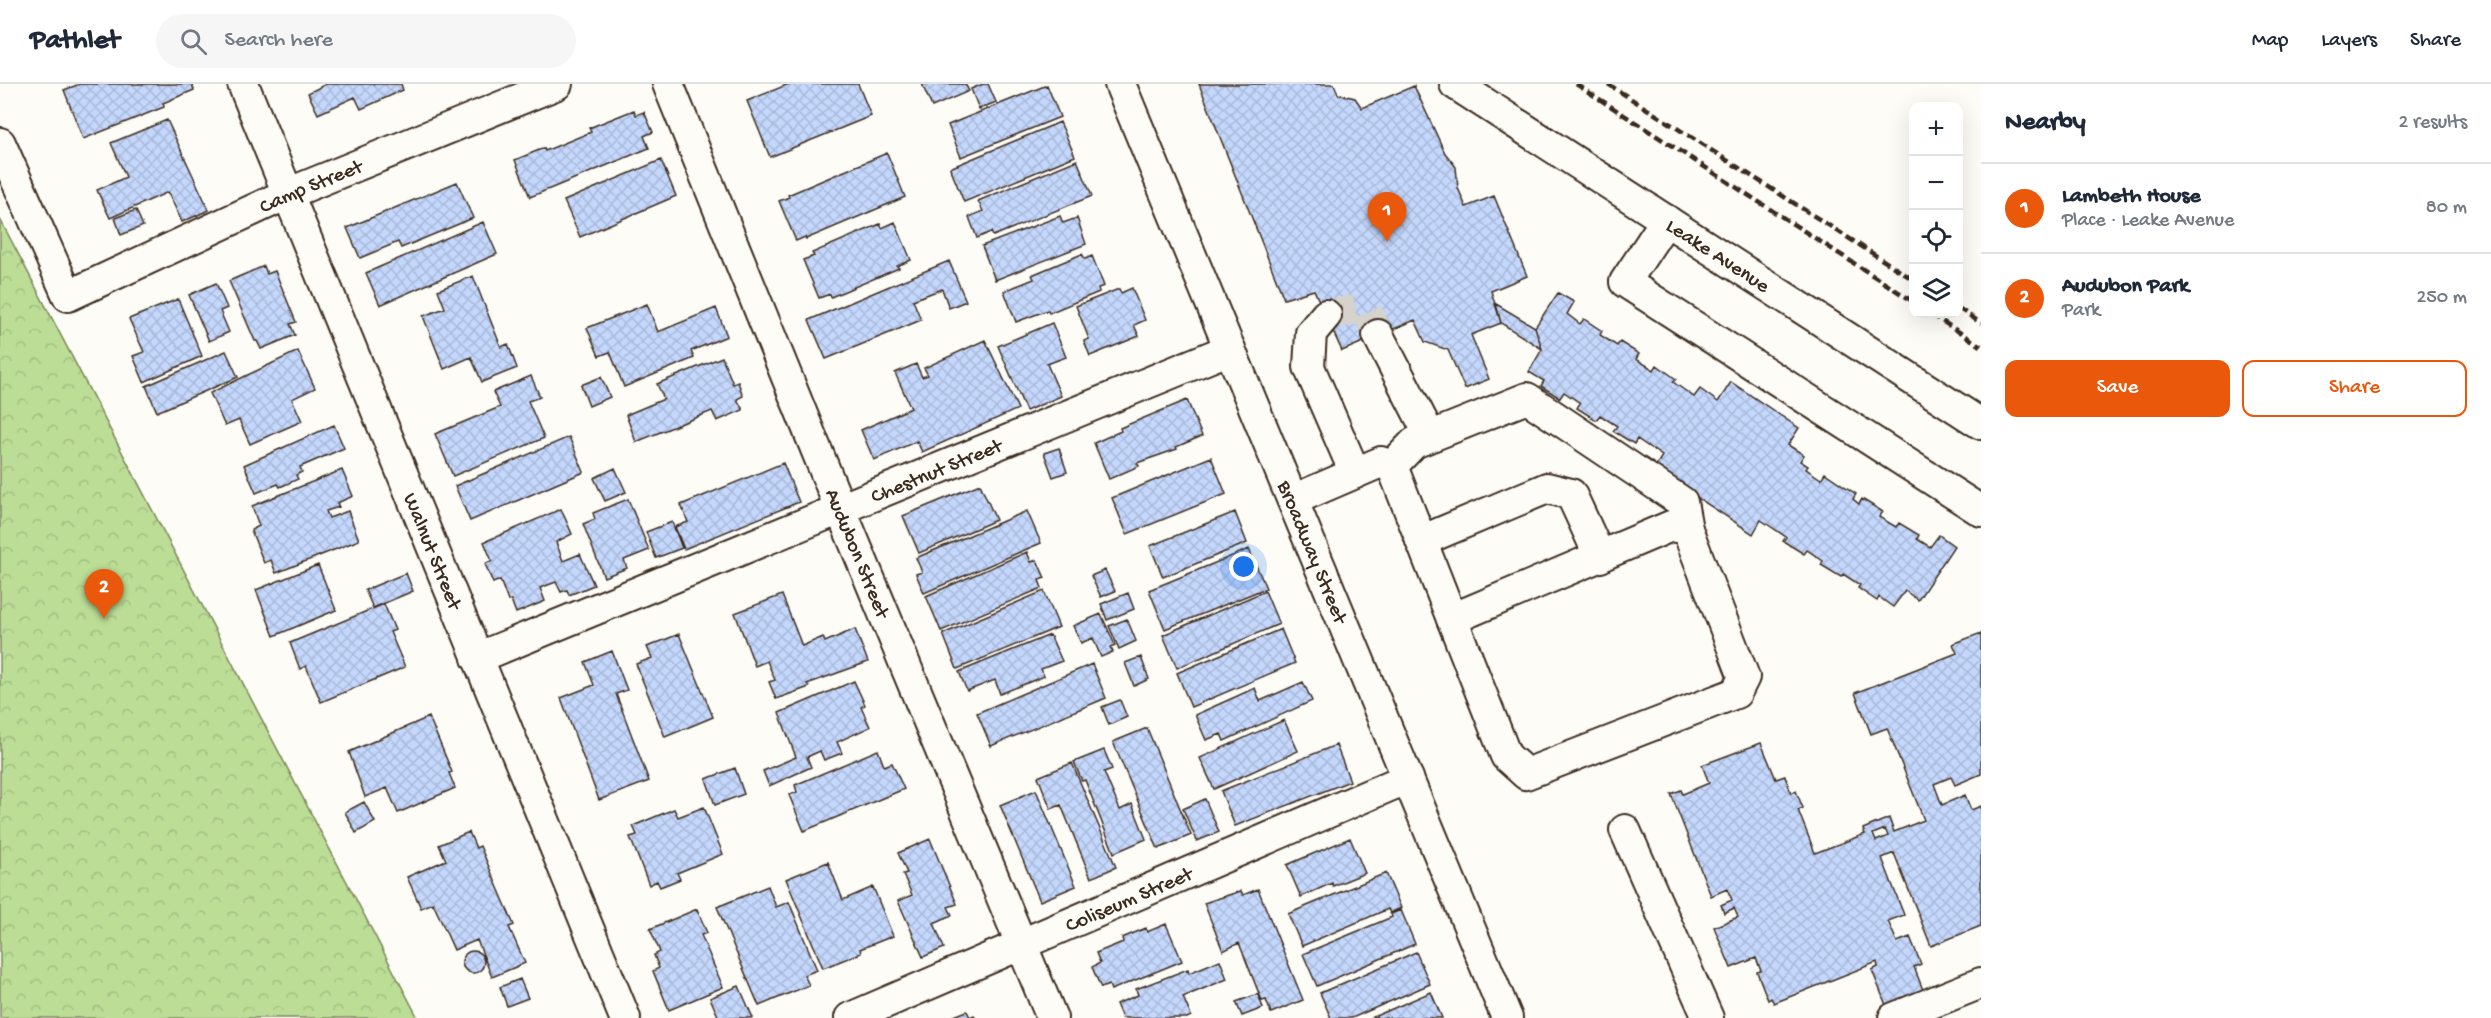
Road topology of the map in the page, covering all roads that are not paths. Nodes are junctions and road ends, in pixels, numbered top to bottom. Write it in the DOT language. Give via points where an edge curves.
graph roads {
  1 [pos="243,84"];
  2 [pos="557,84"];
  3 [pos="668,84"];
  4 [pos="1120,84"];
  5 [pos="1455,84"];
  6 [pos="0,143"];
  7 [pos="287,194"];
  8 [pos="1666,220"];
  9 [pos="1326,315"];
  10 [pos="1378,335"];
  11 [pos="1230,349"];
  12 [pos="1981,424"];
  13 [pos="1430,436"];
  14 [pos="1392,466"];
  15 [pos="1355,473"];
  16 [pos="1293,500"];
  17 [pos="840,508"];
  18 [pos="1981,511"];
  19 [pos="1687,529"];
  20 [pos="1421,542"];
  21 [pos="1600,557"];
  22 [pos="1452,620"];
  23 [pos="477,658"];
  24 [pos="1408,778"];
  25 [pos="1625,830"];
  26 [pos="1021,946"];
  27 [pos="1981,983"];
  28 [pos="625,1018"];
  29 [pos="850,1018"];
  30 [pos="1052,1018"];
  31 [pos="1507,1018"];
  32 [pos="1708,1018"];
  33 [pos="1894,1018"];
  1 -- 7 [label="street, Walnut Street"];
  2 -- 7 [label="street, Camp Street"];
  3 -- 17 [label="street, Audubon Street"];
  4 -- 11 [label="street, Broadway Street"];
  5 -- 8 [label="street, Leake Avenue"];
  6 -- 7 [label="street, Camp Street" via="68,296"];
  7 -- 23 [label="street, Walnut Street"];
  8 -- 12 [label="street, Leake Avenue"];
  8 -- 18 [label="street" via="1625,282"];
  9 -- 15 [label="street" via="1311,333 1310,367"];
  10 -- 13 [label="street"];
  11 -- 16 [label="street, Broadway Street"];
  11 -- 17 [label="street, Chestnut Street"];
  13 -- 14 [label="street" via="1414,443"];
  13 -- 19 [label="street" via="1527,399 1683,502"];
  14 -- 15 [label="street" via="1381,462"];
  14 -- 20 [label="street"];
  15 -- 16 [label="street"];
  16 -- 24 [label="street, Broadway Street"];
  17 -- 23 [label="street, Chestnut Street"];
  17 -- 26 [label="street, Audubon Street"];
  19 -- 21 [label="street" via="1671,526"];
  19 -- 22 [label="street" via="1744,677 1736,693 1590,750 1526,774 1506,756"];
  20 -- 21 [label="street" via="1547,488 1571,494"];
  20 -- 22 [label="street"];
  21 -- 22 [label="street"];
  23 -- 28 [label="street, Walnut Street"];
  24 -- 26 [label="street, Coliseum Street"];
  24 -- 31 [label="street, Broadway Street"];
  25 -- 32 [label="street"];
  26 -- 29 [label="street, Coliseum Street"];
  26 -- 30 [label="street, Audubon Street"];
  27 -- 33 [label="street"];
}
